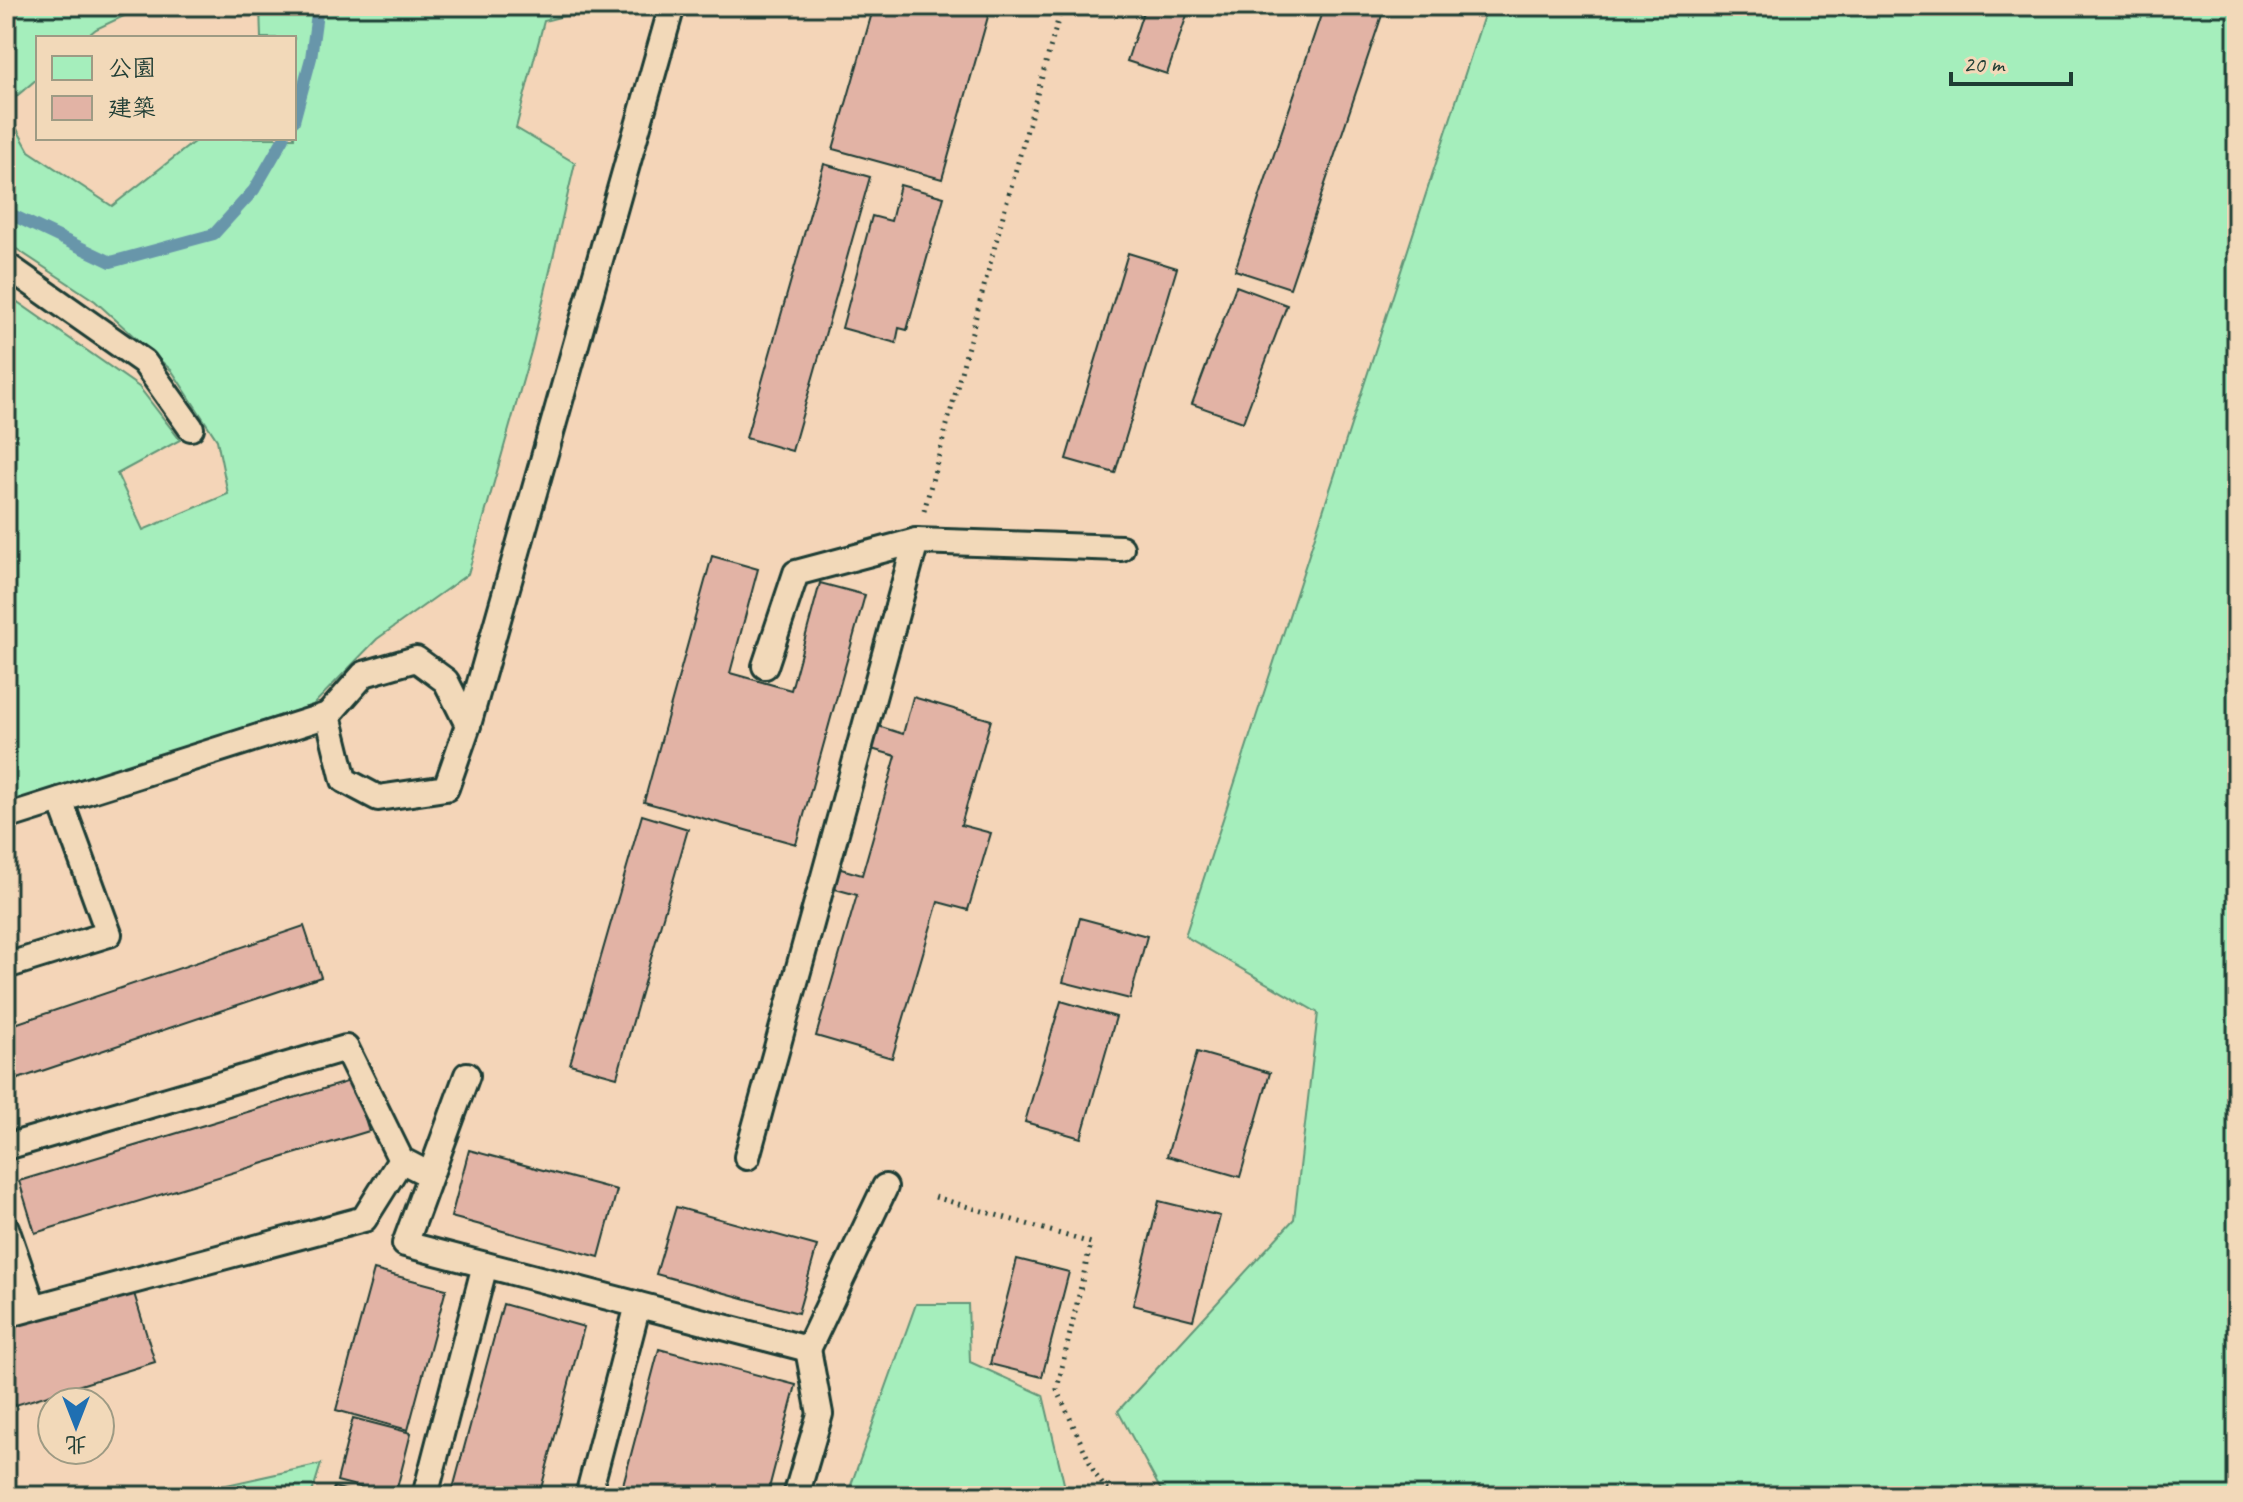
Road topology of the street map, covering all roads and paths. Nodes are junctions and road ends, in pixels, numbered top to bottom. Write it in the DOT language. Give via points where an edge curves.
graph roads {
  1 [pos="672,6"];
  2 [pos="1062,6"];
  3 [pos="6,265"];
  4 [pos="191,428"];
  5 [pos="916,541"];
  6 [pos="1121,548"];
  7 [pos="765,666"];
  8 [pos="328,715"];
  9 [pos="468,725"];
  10 [pos="60,800"];
  11 [pos="6,817"];
  12 [pos="6,966"];
  13 [pos="467,1075"];
  14 [pos="6,1147"];
  15 [pos="747,1157"];
  16 [pos="401,1160"];
  17 [pos="430,1175"];
  18 [pos="885,1187"];
  19 [pos="935,1197"];
  20 [pos="6,1228"];
  21 [pos="485,1265"];
  22 [pos="638,1305"];
  23 [pos="33,1306"];
  24 [pos="6,1315"];
  25 [pos="808,1349"];
  26 [pos="425,1496"];
  27 [pos="588,1496"];
  28 [pos="796,1496"];
  29 [pos="1111,1496"];
  1 -- 9 [label="lane"];
  2 -- 5 [label="path"];
  3 -- 4 [label="lane" via="144,362"];
  5 -- 6 [label="lane"];
  5 -- 7 [label="lane" via="796,573"];
  5 -- 15 [label="lane"];
  8 -- 9 [label="lane" via="364,674 416,659 446,681"];
  8 -- 9 [label="lane" via="344,780 378,798 446,788"];
  8 -- 10 [label="lane"];
  10 -- 11 [label="lane"];
  10 -- 12 [label="lane" via="109,934"];
  13 -- 17 [label="lane"];
  14 -- 16 [label="lane" via="346,1048"];
  16 -- 17 [label="lane"];
  16 -- 23 [label="lane" via="364,1219"];
  17 -- 21 [label="lane" via="405,1244"];
  18 -- 25 [label="lane"];
  19 -- 29 [label="path" via="1091,1243 1057,1389 1095,1474"];
  20 -- 23 [label="lane"];
  21 -- 22 [label="lane"];
  21 -- 26 [label="lane"];
  22 -- 25 [label="lane"];
  22 -- 27 [label="lane"];
  23 -- 24 [label="lane"];
  25 -- 28 [label="lane" via="820,1414"];
}
